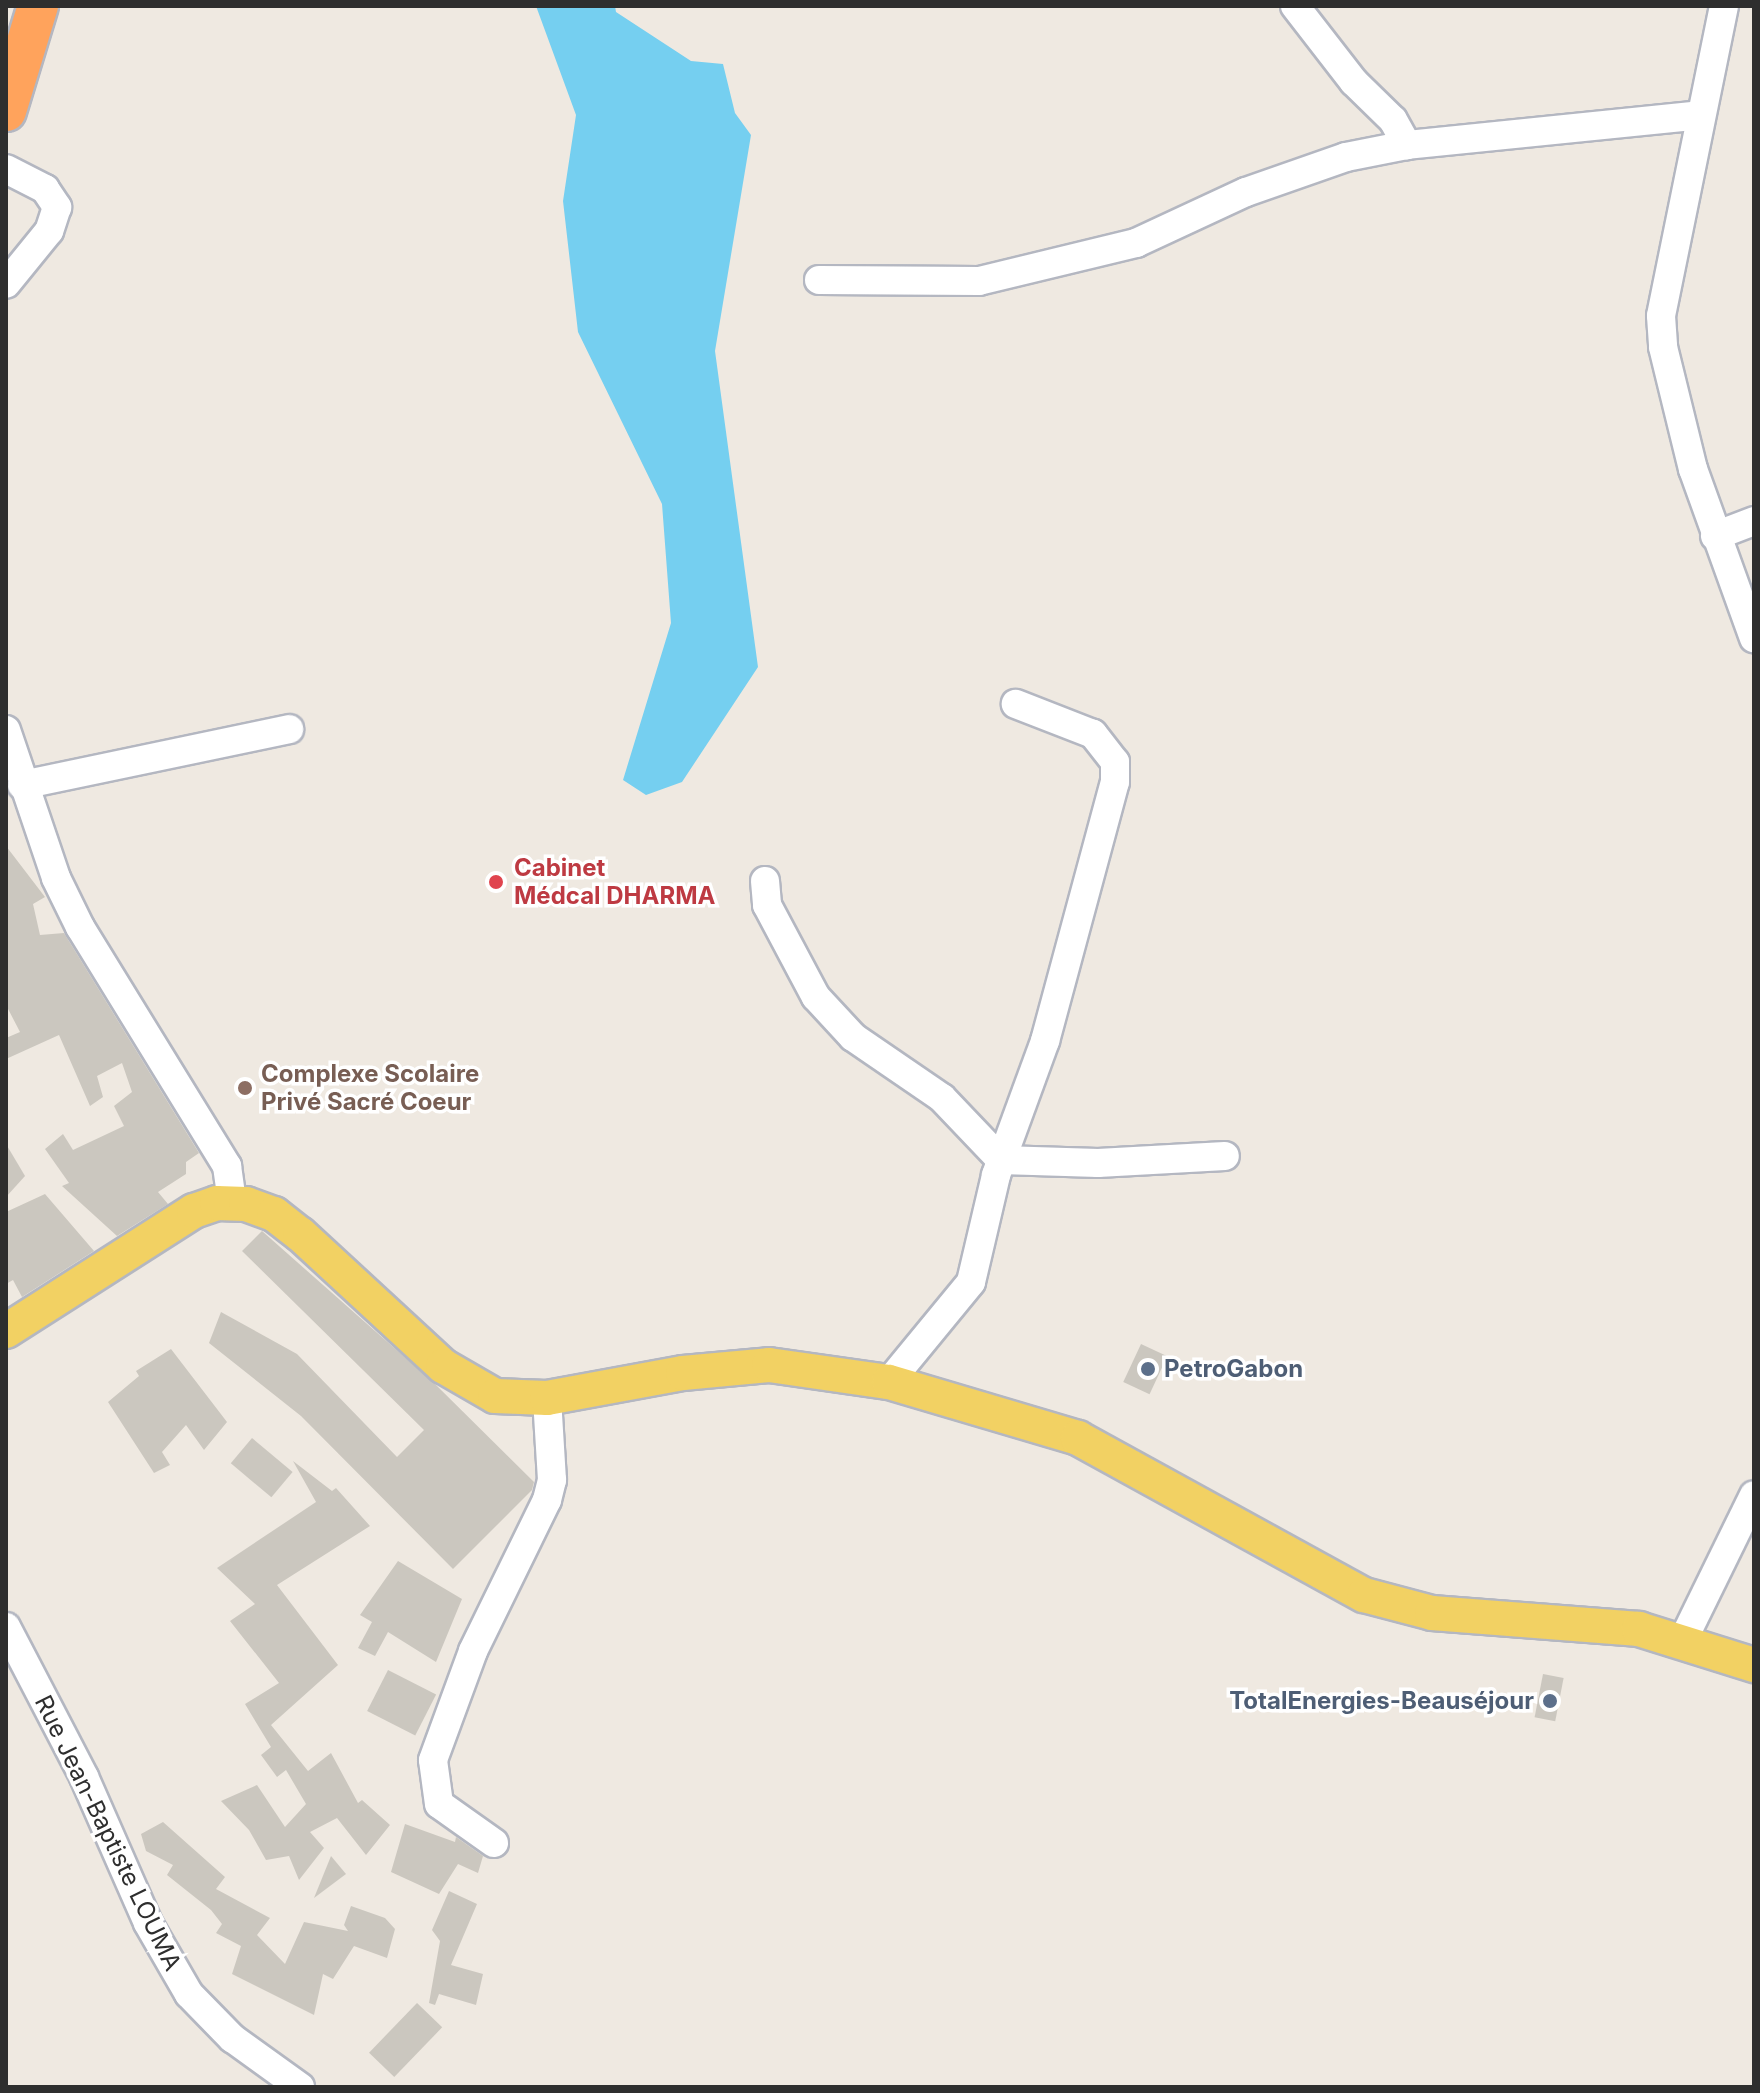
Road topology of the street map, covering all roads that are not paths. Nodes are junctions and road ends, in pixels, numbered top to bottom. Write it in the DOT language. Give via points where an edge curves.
graph roads {
  1 [pos="38,6"];
  2 [pos="1295,6"];
  3 [pos="1724,6"];
  4 [pos="6,111"];
  5 [pos="1700,115"];
  6 [pos="1407,145"];
  7 [pos="6,169"];
  8 [pos="819,280"];
  9 [pos="6,284"];
  10 [pos="1754,521"];
  11 [pos="1715,536"];
  12 [pos="1754,638"];
  13 [pos="1016,704"];
  14 [pos="289,729"];
  15 [pos="6,730"];
  16 [pos="22,785"];
  17 [pos="765,881"];
  18 [pos="1225,1156"];
  19 [pos="1001,1160"];
  20 [pos="232,1203"];
  21 [pos="6,1331"];
  22 [pos="889,1382"];
  23 [pos="547,1398"];
  24 [pos="1754,1495"];
  25 [pos="6,1627"];
  26 [pos="1683,1640"];
  27 [pos="1754,1665"];
  28 [pos="494,1843"];
  29 [pos="300,2087"];
  1 -- 4 [label="highway"];
  2 -- 6 [label="street" via="1354,82 1393,120"];
  3 -- 5 [label="street"];
  5 -- 6 [label="street"];
  5 -- 11 [label="street" via="1661,316 1675,398"];
  6 -- 8 [label="street" via="1333,161 1246,192 1182,226 1073,262 949,284"];
  7 -- 9 [label="street" via="45,189 57,207 49,231"];
  10 -- 11 [label="street"];
  11 -- 12 [label="street"];
  13 -- 19 [label="street" via="1093,734 1115,762 1115,782 1045,1041"];
  14 -- 16 [label="street"];
  15 -- 16 [label="street"];
  16 -- 20 [label="street" via="80,927 227,1166"];
  17 -- 19 [label="street" via="772,915 816,997 853,1037 942,1098"];
  18 -- 19 [label="street" via="1098,1163"];
  19 -- 22 [label="street" via="971,1282"];
  20 -- 21 [label="main road" via="194,1211"];
  20 -- 23 [label="main road" via="274,1214 466,1383 507,1398"];
  22 -- 23 [label="main road" via="769,1365 683,1373"];
  22 -- 26 [label="main road" via="1023,1417 1078,1438 1364,1595 1432,1613 1611,1625"];
  23 -- 28 [label="street" via="552,1480 547,1500 473,1651 433,1760 439,1804"];
  24 -- 26 [label="street"];
  25 -- 29 [label="street, Rue Jean-Baptiste LOUMA" via="84,1777 148,1923 189,1994 232,2038"];
  26 -- 27 [label="main road"];
}
